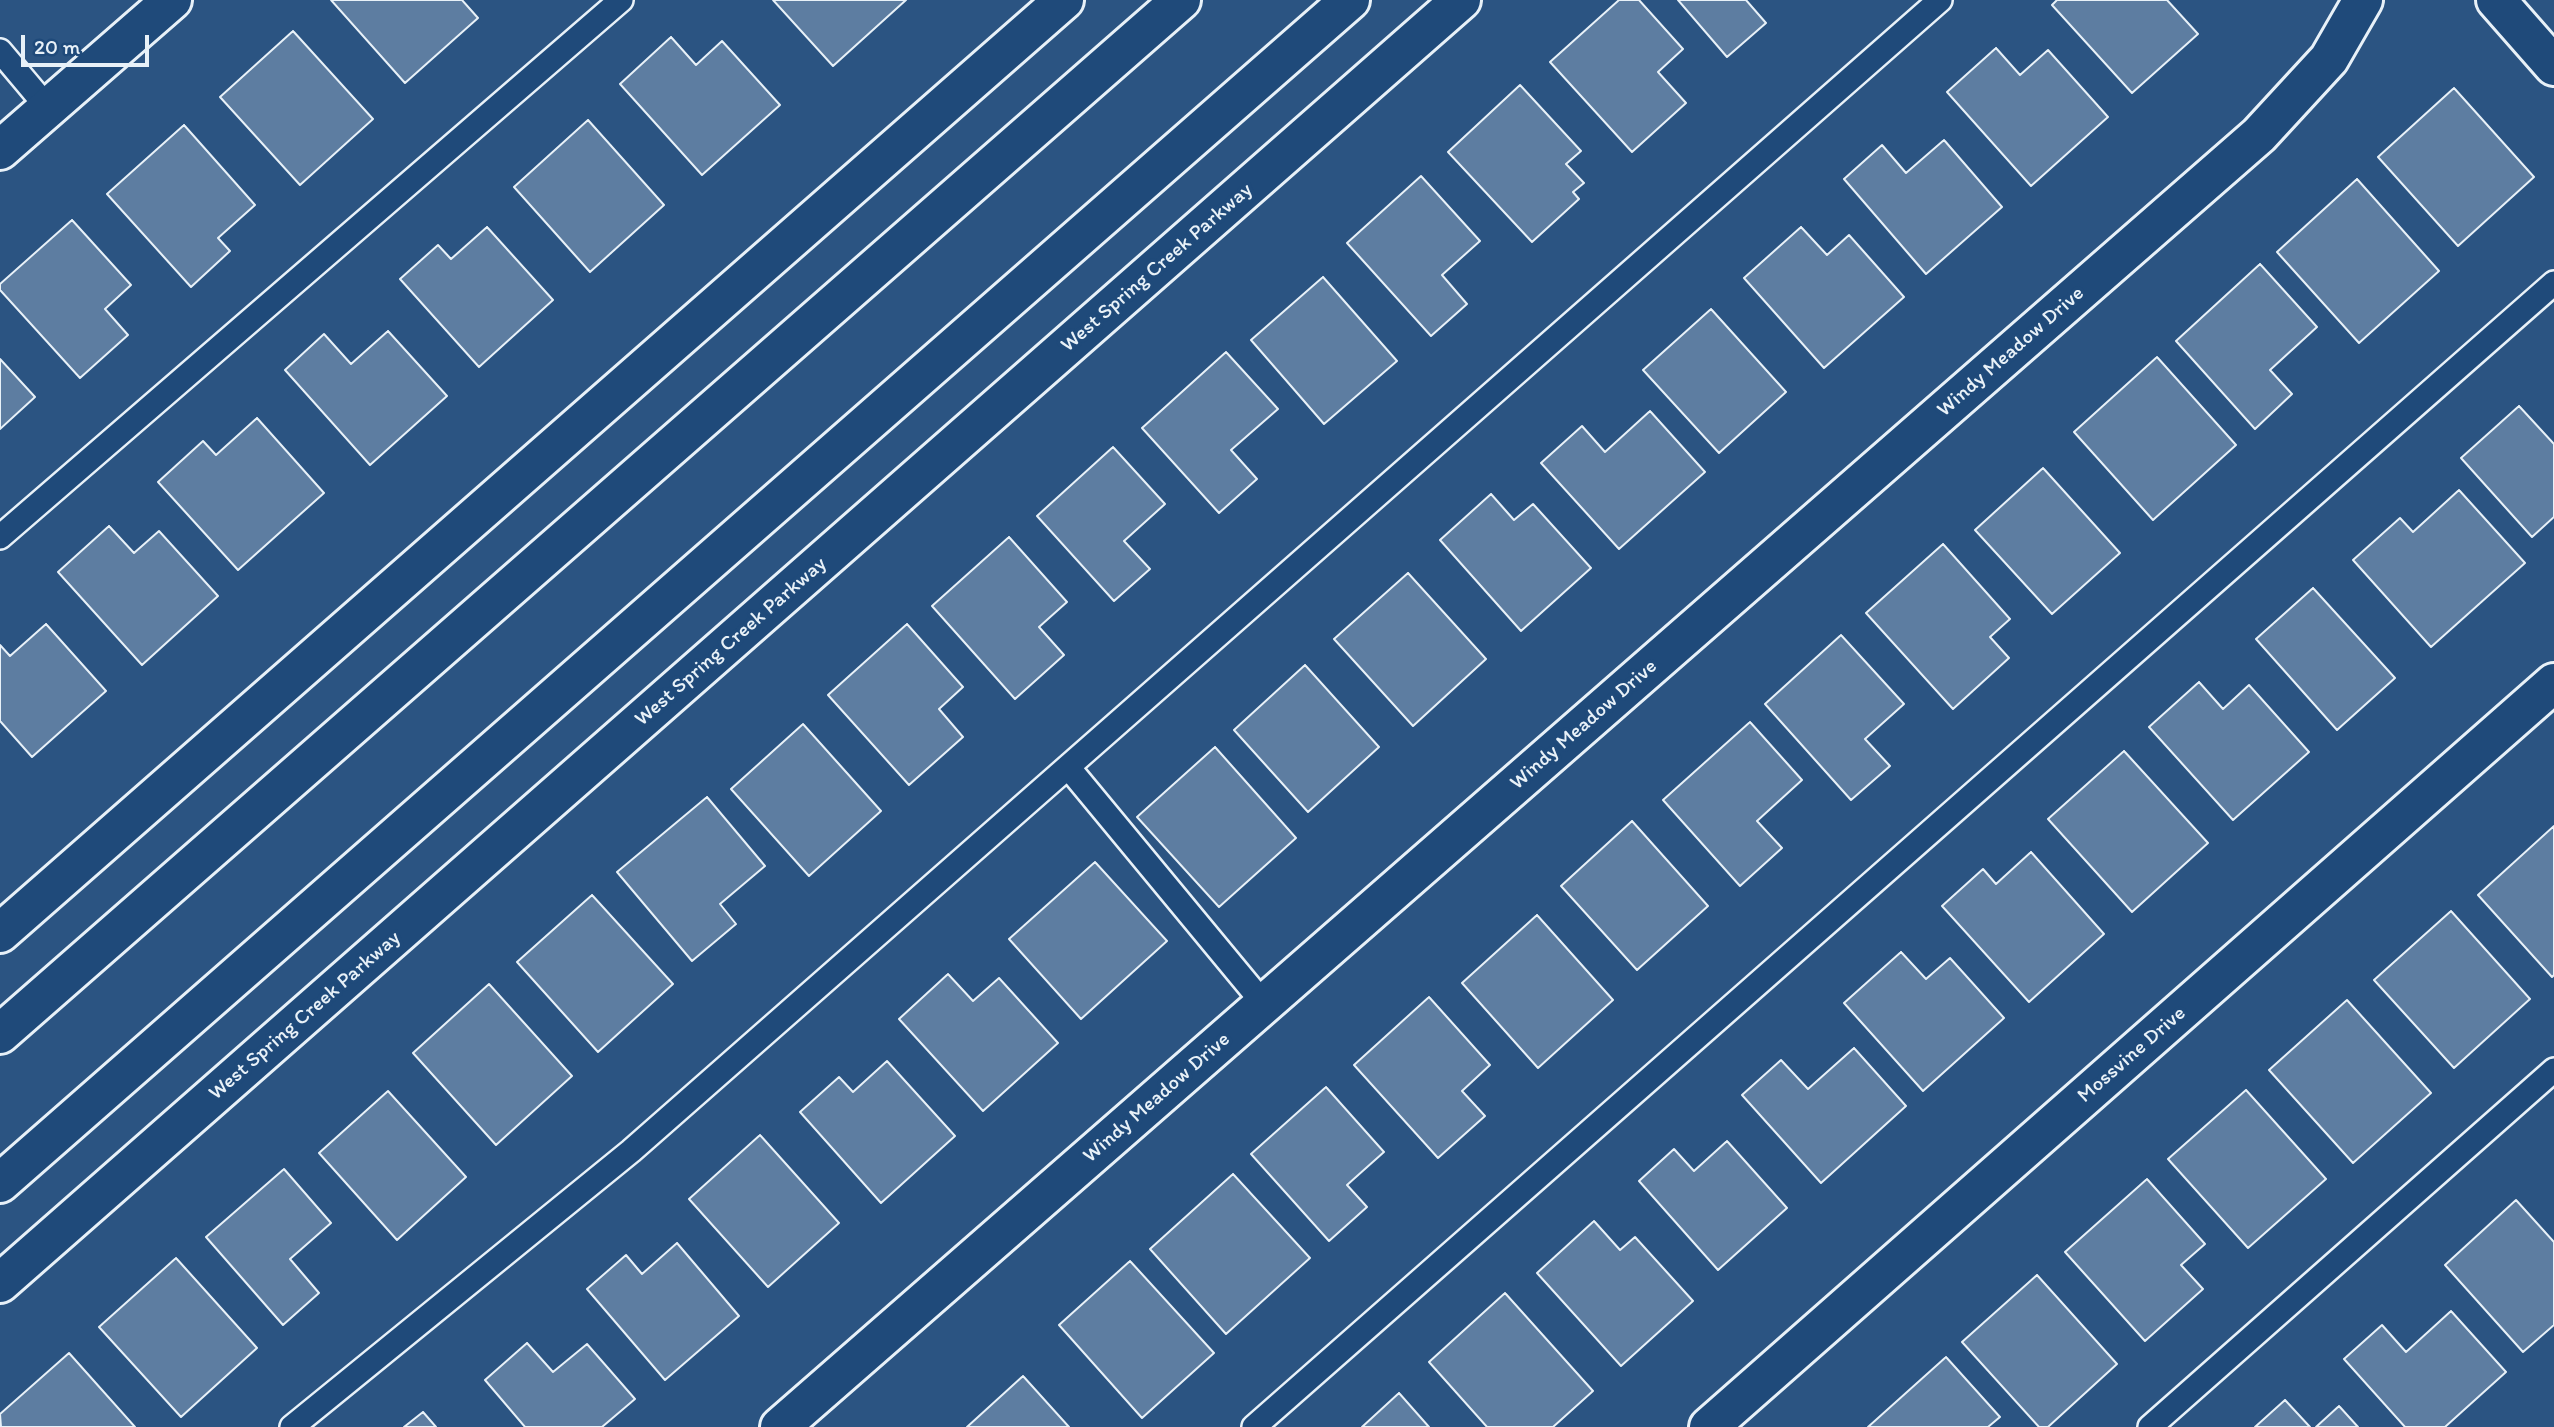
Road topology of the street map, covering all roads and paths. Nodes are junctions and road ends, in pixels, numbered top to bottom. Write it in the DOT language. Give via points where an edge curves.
graph roads {
  1 [pos="172,0"];
  2 [pos="621,0"];
  3 [pos="1064,0"];
  4 [pos="1181,0"];
  5 [pos="1350,0"];
  6 [pos="1461,0"];
  7 [pos="1940,0"];
  8 [pos="2363,0"];
  9 [pos="2496,0"];
  10 [pos="0,51"];
  11 [pos="2554,66"];
  12 [pos="48,108"];
  13 [pos="0,150"];
  14 [pos="2554,283"];
  15 [pos="0,537"];
  16 [pos="2554,683"];
  17 [pos="1068,767"];
  18 [pos="0,933"];
  19 [pos="1264,1004"];
  20 [pos="0,1034"];
  21 [pos="2554,1070"];
  22 [pos="0,1183"];
  23 [pos="0,1283"];
  24 [pos="292,1427"];
  25 [pos="780,1427"];
  26 [pos="1254,1427"];
  27 [pos="1709,1427"];
  28 [pos="2150,1427"];
  1 -- 12 [label="street"];
  2 -- 15 [label="lane"];
  3 -- 18 [label="street"];
  4 -- 20 [label="street"];
  5 -- 22 [label="street"];
  6 -- 23 [label="street, West Spring Creek Parkway"];
  7 -- 17 [label="lane"];
  8 -- 19 [label="street, Windy Meadow Drive" via="2329,59 2259,135"];
  9 -- 11 [label="street"];
  10 -- 12 [label="lane"];
  12 -- 13 [label="street"];
  14 -- 26 [label="lane"];
  16 -- 27 [label="street, Mossvine Drive"];
  17 -- 19 [label="lane"];
  17 -- 24 [label="lane" via="631,1151"];
  19 -- 25 [label="street, Windy Meadow Drive"];
  21 -- 28 [label="lane"];
}
